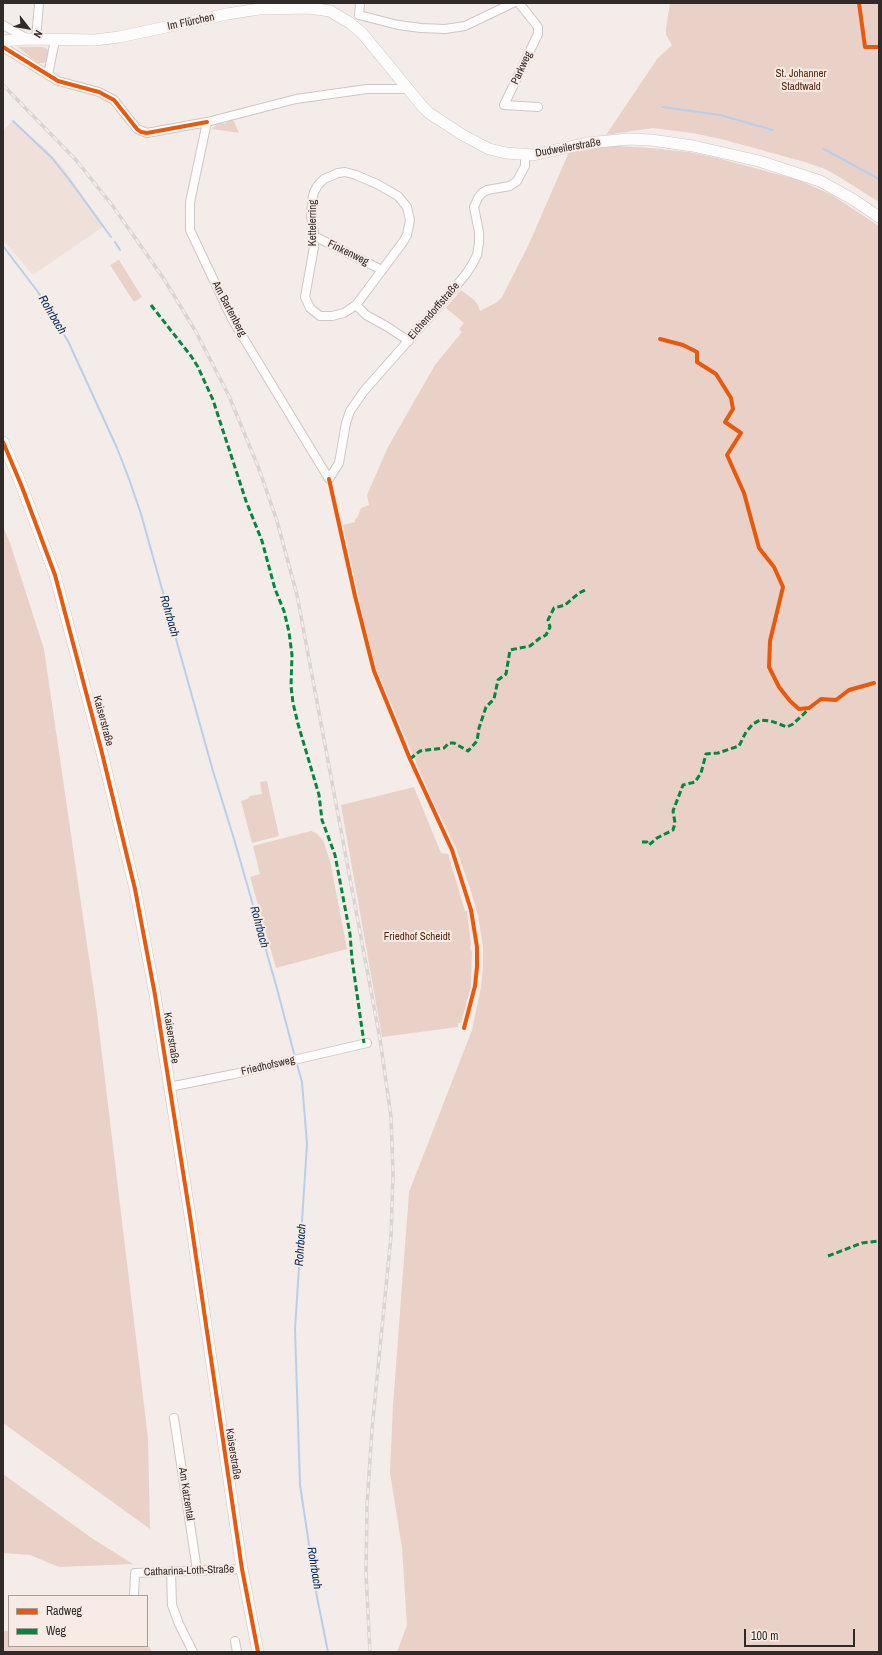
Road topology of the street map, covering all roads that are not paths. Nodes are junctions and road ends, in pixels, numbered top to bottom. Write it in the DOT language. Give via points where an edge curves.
graph roads {
  1 [pos="39,3"];
  2 [pos="360,3"];
  3 [pos="513,3"];
  4 [pos="519,3"];
  5 [pos="355,19"];
  6 [pos="3,25"];
  7 [pos="32,39"];
  8 [pos="55,40"];
  9 [pos="3,41"];
  10 [pos="3,47"];
  11 [pos="48,74"];
  12 [pos="408,89"];
  13 [pos="538,107"];
  14 [pos="207,122"];
  15 [pos="525,155"];
  16 [pos="879,217"];
  17 [pos="314,236"];
  18 [pos="382,270"];
  19 [pos="356,305"];
  20 [pos="409,341"];
  21 [pos="3,442"];
  22 [pos="330,479"];
  23 [pos="367,1043"];
  24 [pos="169,1088"];
  25 [pos="174,1418"];
  26 [pos="242,1569"];
  27 [pos="198,1570"];
  28 [pos="171,1571"];
  29 [pos="134,1595"];
  30 [pos="234,1641"];
  31 [pos="193,1652"];
  32 [pos="237,1652"];
  33 [pos="258,1652"];
  1 -- 7 [label="street"];
  2 -- 5 [label="street"];
  3 -- 5 [label="street, Im Flürchen" via="466,26 445,29"];
  4 -- 13 [label="street, Parkweg" via="538,27 538,34 504,105"];
  5 -- 8 [label="main road, Im Flürchen" via="309,8 272,8 227,14 119,37"];
  5 -- 12 [label="main road, Im Flürchen" via="369,41"];
  6 -- 7 [label="street, Im Flürchen"];
  7 -- 8 [label="main road, Im Flürchen"];
  7 -- 9 [label="main road, Im Flürchen"];
  8 -- 11 [label="street"];
  10 -- 11 [label="street"];
  11 -- 14 [label="street" via="58,81 99,92 114,100 141,132"];
  12 -- 14 [label="street" via="367,89 296,99"];
  12 -- 15 [label="main road, Dudweilerstraße" via="435,118 475,142 506,153"];
  14 -- 22 [label="street, Am Bartenberg" via="190,202 190,230 232,319"];
  15 -- 16 [label="main road, Dudweilerstraße" via="611,140 651,140 692,146 760,162 820,181"];
  15 -- 20 [label="street, Eichendorffstraße" via="525,166 517,181 510,186 487,190 478,198 474,206 479,243 473,263"];
  17 -- 18 [label="street, Finkenweg"];
  17 -- 18 [label="street, Kettelerring" via="312,200 318,185 324,179 345,172 377,184 398,196 407,207 410,220 407,235"];
  17 -- 19 [label="street, Kettelerring" via="306,296 310,308 320,316 332,316 344,313"];
  18 -- 19 [label="street, Kettelerring"];
  19 -- 20 [label="street" via="366,316"];
  20 -- 22 [label="street, Eichendorffstraße" via="364,391 350,411 339,463"];
  21 -- 24 [label="main road, Kaiserstraße" via="55,575 101,749 135,889"];
  23 -- 24 [label="street, Friedhofsweg"];
  24 -- 26 [label="main road, Kaiserstraße"];
  25 -- 27 [label="street, Am Katzental"];
  26 -- 27 [label="street, Catharina-Loth-Straße"];
  26 -- 33 [label="main road, Kaiserstraße"];
  27 -- 28 [label="street, Catharina-Loth-Straße"];
  28 -- 29 [label="street, Catharina-Loth-Straße" via="135,1573"];
  28 -- 31 [label="street" via="172,1605"];
  30 -- 32 [label="street"];
}
